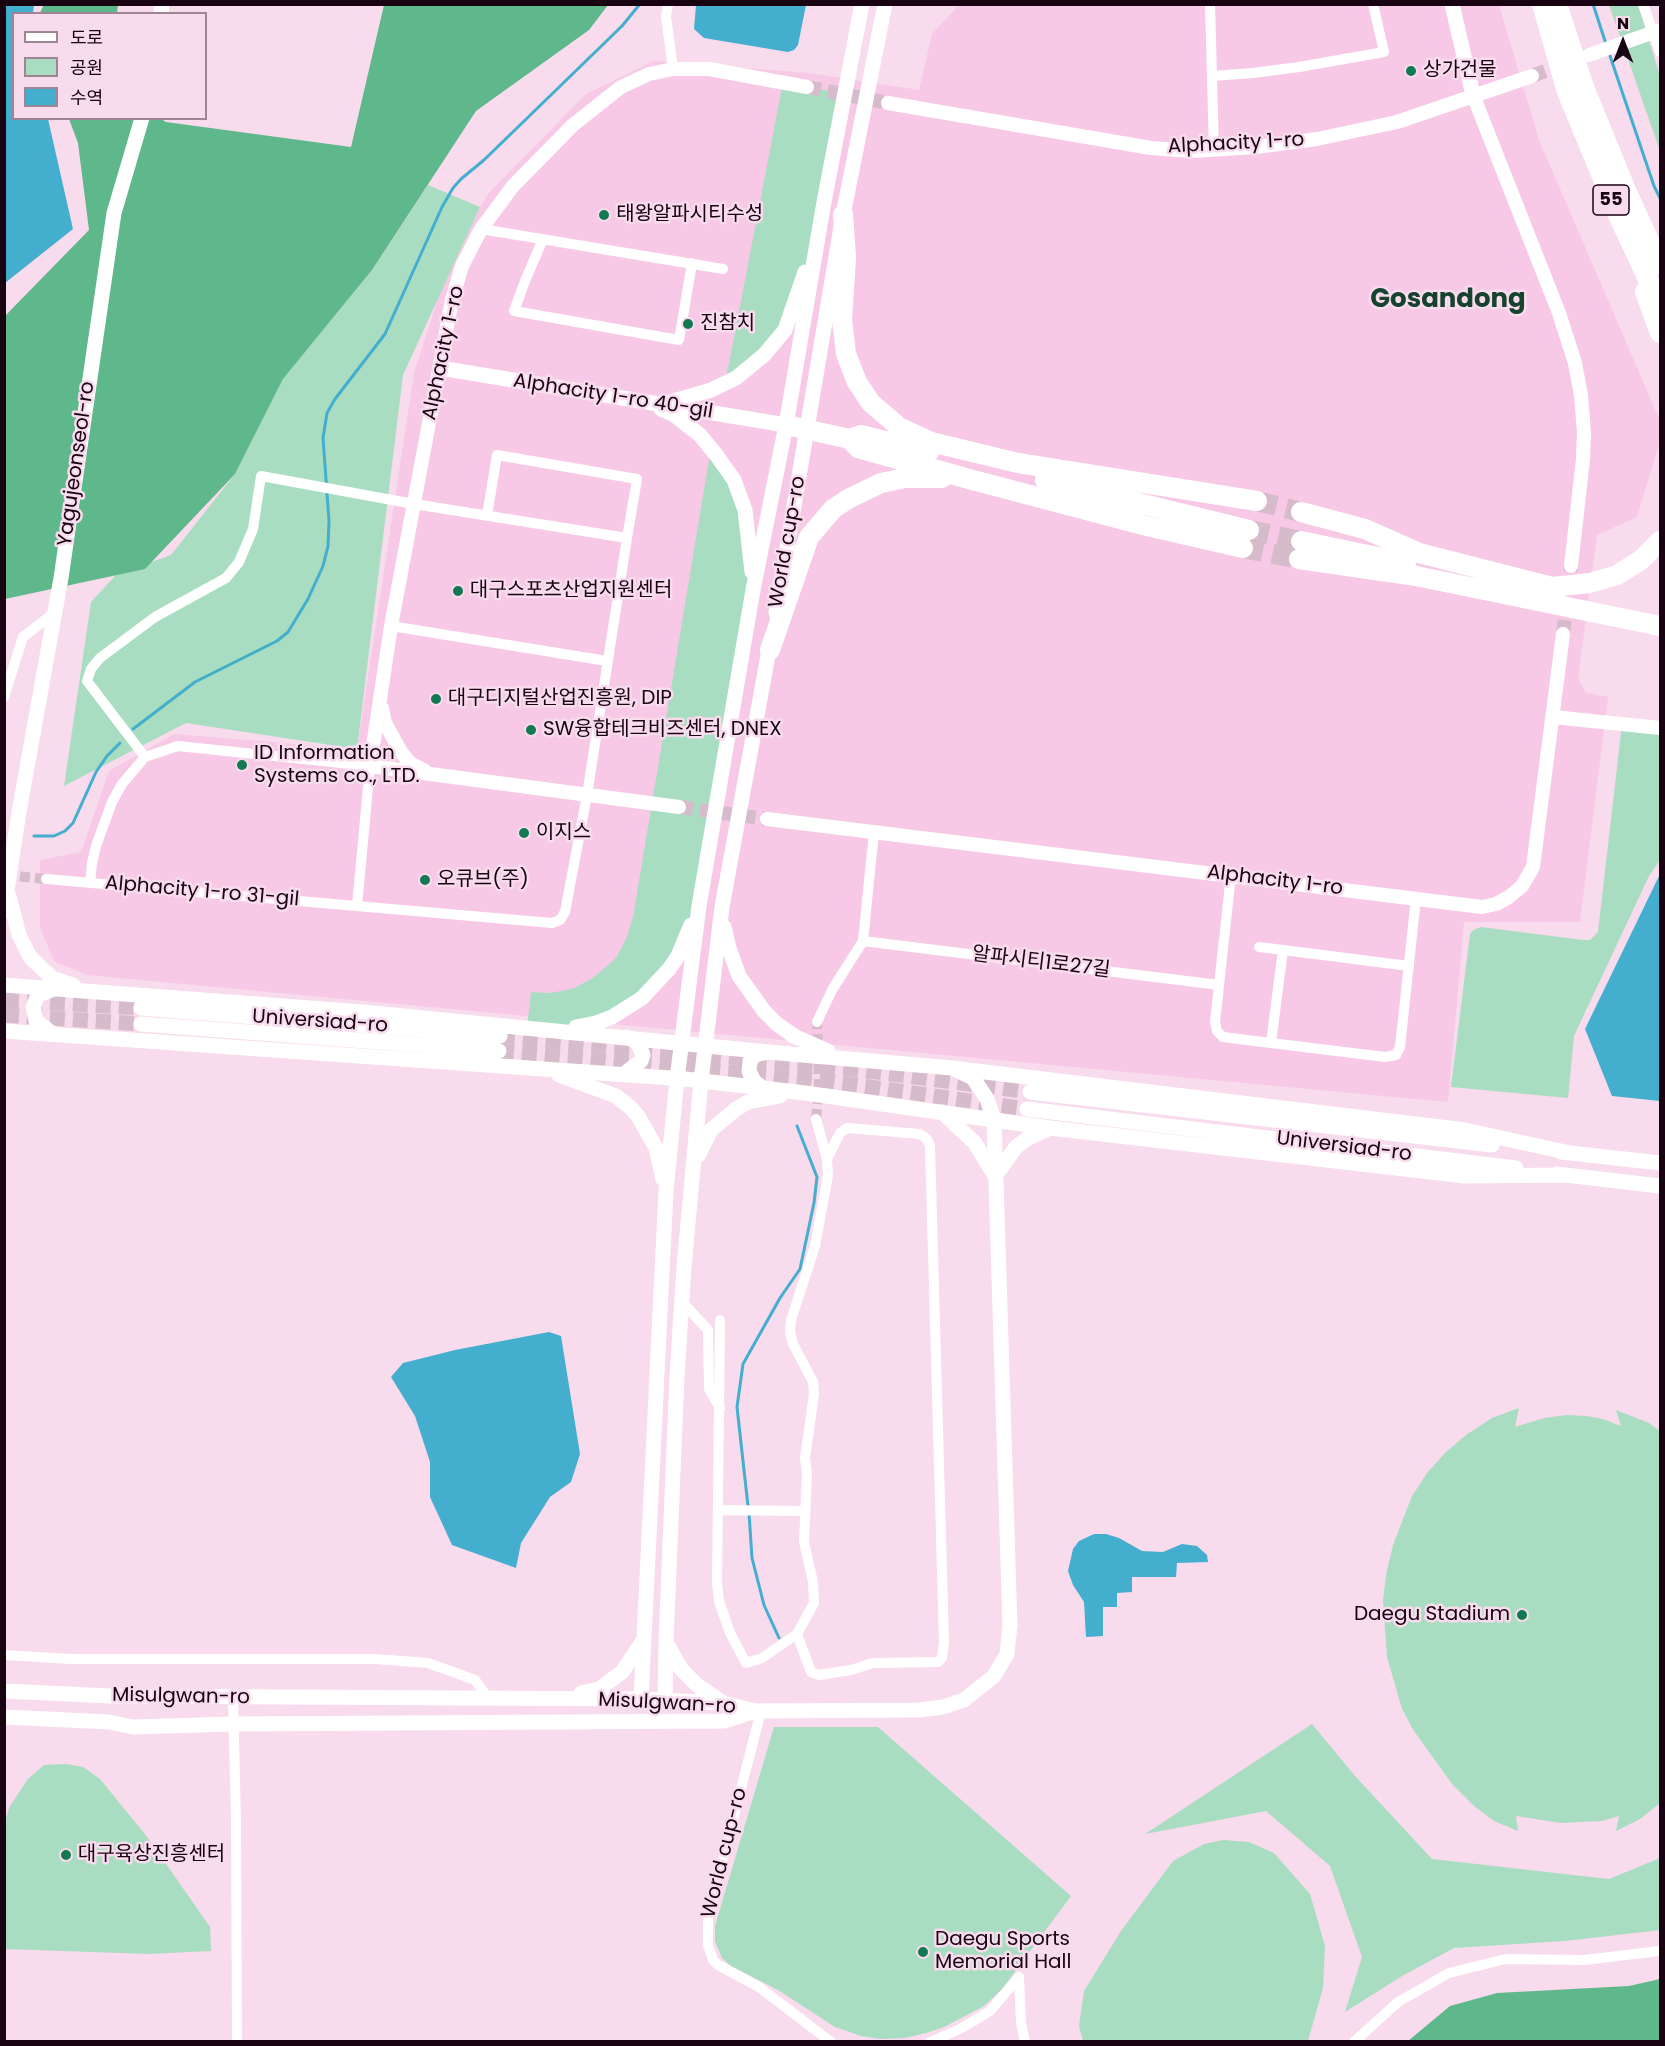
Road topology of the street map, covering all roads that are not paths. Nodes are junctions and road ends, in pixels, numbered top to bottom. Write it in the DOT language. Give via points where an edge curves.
graph roads {
  1 [pos="668,4"];
  2 [pos="862,4"];
  3 [pos="885,4"];
  4 [pos="1210,4"];
  5 [pos="1373,4"];
  6 [pos="1452,4"];
  7 [pos="1542,4"];
  8 [pos="1557,4"];
  9 [pos="1643,4"];
  10 [pos="1656,31"];
  11 [pos="1660,52"];
  12 [pos="1589,56"];
  13 [pos="673,69"];
  14 [pos="1212,76"];
  15 [pos="1532,76"];
  16 [pos="807,87"];
  17 [pos="1473,95"];
  18 [pos="888,103"];
  19 [pos="141,120"];
  20 [pos="1214,150"];
  21 [pos="1617,213"];
  22 [pos="843,215"];
  23 [pos="481,229"];
  24 [pos="819,230"];
  25 [pos="543,239"];
  26 [pos="692,263"];
  27 [pos="1660,265"];
  28 [pos="723,269"];
  29 [pos="1660,305"];
  30 [pos="1660,333"];
  31 [pos="440,368"];
  32 [pos="650,404"];
  33 [pos="786,425"];
  34 [pos="807,429"];
  35 [pos="850,439"];
  36 [pos="969,479"];
  37 [pos="1257,501"];
  38 [pos="414,504"];
  39 [pos="1301,512"];
  40 [pos="487,515"];
  41 [pos="627,538"];
  42 [pos="1660,541"];
  43 [pos="1300,550"];
  44 [pos="1571,566"];
  45 [pos="1480,579"];
  46 [pos="753,590"];
  47 [pos="1549,598"];
  48 [pos="54,613"];
  49 [pos="1660,617"];
  50 [pos="392,626"];
  51 [pos="1660,626"];
  52 [pos="1563,634"];
  53 [pos="1660,636"];
  54 [pos="770,650"];
  55 [pos="607,661"];
  56 [pos="4,697"];
  57 [pos="379,697"];
  58 [pos="1553,717"];
  59 [pos="1660,728"];
  60 [pos="145,757"];
  61 [pos="370,766"];
  62 [pos="432,775"];
  63 [pos="587,795"];
  64 [pos="679,807"];
  65 [pos="767,819"];
  66 [pos="874,832"];
  67 [pos="1231,876"];
  68 [pos="46,879"];
  69 [pos="90,883"];
  70 [pos="6,893"];
  71 [pos="1416,898"];
  72 [pos="357,906"];
  73 [pos="699,906"];
  74 [pos="722,907"];
  75 [pos="4,911"];
  76 [pos="863,941"];
  77 [pos="1259,947"];
  78 [pos="1283,950"];
  79 [pos="1409,966"];
  80 [pos="4,985"];
  81 [pos="1219,985"];
  82 [pos="54,990"];
  83 [pos="90,992"];
  84 [pos="141,1008"];
  85 [pos="817,1022"];
  86 [pos="141,1024"];
  87 [pos="545,1029"];
  88 [pos="4,1031"];
  89 [pos="54,1035"];
  90 [pos="627,1037"];
  91 [pos="682,1043"];
  92 [pos="1271,1043"];
  93 [pos="705,1046"];
  94 [pos="768,1052"];
  95 [pos="845,1058"];
  96 [pos="952,1068"];
  97 [pos="545,1070"];
  98 [pos="624,1074"];
  99 [pos="677,1079"];
  100 [pos="701,1081"];
  101 [pos="764,1089"];
  102 [pos="1030,1092"];
  103 [pos="806,1093"];
  104 [pos="1027,1109"];
  105 [pos="942,1112"];
  106 [pos="816,1119"];
  107 [pos="994,1119"];
  108 [pos="1050,1128"];
  109 [pos="1570,1153"];
  110 [pos="827,1159"];
  111 [pos="1660,1163"];
  112 [pos="693,1167"];
  113 [pos="1565,1175"];
  114 [pos="995,1176"];
  115 [pos="1660,1186"];
  116 [pos="666,1191"];
  117 [pos="687,1318"];
  118 [pos="720,1320"];
  119 [pos="720,1408"];
  120 [pos="718,1510"];
  121 [pos="806,1511"];
  122 [pos="797,1634"];
  123 [pos="643,1641"];
  124 [pos="666,1642"];
  125 [pos="4,1654"];
  126 [pos="4,1691"];
  127 [pos="233,1697"];
  128 [pos="489,1699"];
  129 [pos="525,1699"];
  130 [pos="641,1700"];
  131 [pos="665,1701"];
  132 [pos="723,1703"];
  133 [pos="758,1711"];
  134 [pos="4,1717"];
  135 [pos="233,1724"];
  136 [pos="1660,1951"];
  137 [pos="237,2042"];
  138 [pos="831,2042"];
  139 [pos="930,2042"];
  140 [pos="1025,2042"];
  141 [pos="1354,2042"];
  1 -- 13 [label="street"];
  2 -- 24 [label="main road, World cup-ro"];
  3 -- 22 [label="main road, World cup-ro"];
  4 -- 14 [label="street"];
  5 -- 14 [label="street" via="1384,52 1299,67"];
  6 -- 17 [label="main road"];
  7 -- 21 [label="highway, 55" via="1567,92"];
  8 -- 27 [label="highway, 55" via="1584,87"];
  9 -- 10 [label="street"];
  10 -- 11 [label="street"];
  10 -- 12 [label="street"];
  13 -- 16 [label="street, Alphacity 1-ro" via="709,69"];
  13 -- 23 [label="street, Alphacity 1-ro" via="649,74 621,87 573,125 513,186"];
  14 -- 20 [label="street"];
  15 -- 17 [label="street, Alphacity 1-ro"];
  17 -- 20 [label="street, Alphacity 1-ro" via="1397,122 1329,137"];
  17 -- 44 [label="street" via="1559,312 1575,363 1584,433"];
  18 -- 20 [label="street, Alphacity 1-ro" via="1151,148"];
  19 -- 48 [label="main road, Yagujeonseol-ro" via="114,213"];
  21 -- 29 [label="highway, 55"];
  21 -- 30 [label="highway"];
  22 -- 34 [label="main road, World cup-ro"];
  22 -- 37 [label="highway" via="846,257 842,320 846,354 857,382 872,404 899,427 931,442 1018,463"];
  23 -- 25 [label="street"];
  23 -- 31 [label="street, Alphacity 1-ro" via="462,266"];
  24 -- 32 [label="main road" via="785,330 764,355 736,378 711,390 673,402"];
  24 -- 33 [label="main road, World cup-ro"];
  25 -- 26 [label="street"];
  25 -- 26 [label="street" via="514,311 679,340"];
  26 -- 28 [label="street"];
  31 -- 32 [label="main road, Alphacity 1-ro 40-gil"];
  31 -- 38 [label="street, Alphacity 1-ro"];
  32 -- 33 [label="main road, Alphacity 1-ro 40-gil"];
  32 -- 46 [label="main road" via="673,414 700,435 734,480 745,510"];
  33 -- 34 [label="highway"];
  33 -- 46 [label="main road, World cup-ro"];
  34 -- 35 [label="highway"];
  34 -- 54 [label="main road, World cup-ro"];
  35 -- 36 [label="highway" via="858,448"];
  35 -- 36 [label="highway" via="861,435 1246,539 1147,526"];
  36 -- 54 [label="highway" via="888,481 833,509 809,537"];
  38 -- 40 [label="street"];
  38 -- 50 [label="street, Alphacity 1-ro"];
  38 -- 60 [label="street" via="261,476 253,529 239,562 226,578 155,617 91,669 87,681"];
  39 -- 45 [label="highway" via="1365,529"];
  40 -- 41 [label="street"];
  40 -- 41 [label="street" via="497,455 637,479"];
  41 -- 55 [label="street"];
  42 -- 47 [label="highway" via="1641,560 1617,575"];
  43 -- 45 [label="highway" via="1416,576"];
  45 -- 47 [label="highway"];
  46 -- 73 [label="main road, World cup-ro"];
  47 -- 49 [label="highway"];
  47 -- 51 [label="highway"];
  47 -- 53 [label="highway"];
  48 -- 56 [label="street" via="23,637"];
  48 -- 70 [label="main road, Yagujeonseol-ro"];
  50 -- 55 [label="street"];
  50 -- 57 [label="street, Alphacity 1-ro"];
  52 -- 58 [label="street, Alphacity 1-ro"];
  54 -- 74 [label="main road, World cup-ro"];
  55 -- 63 [label="street"];
  57 -- 61 [label="street, Alphacity 1-ro"];
  57 -- 62 [label="street" via="385,723 401,752"];
  58 -- 59 [label="street"];
  58 -- 71 [label="street, Alphacity 1-ro" via="1536,853 1522,886 1496,904 1483,906"];
  60 -- 61 [label="street" via="178,746"];
  60 -- 69 [label="street" via="112,802 96,846"];
  61 -- 62 [label="street"];
  61 -- 72 [label="street"];
  62 -- 63 [label="street"];
  63 -- 64 [label="street"];
  63 -- 72 [label="street, Alphacity 1-ro 31-gil" via="565,912 560,920 552,923"];
  65 -- 66 [label="street, Alphacity 1-ro"];
  66 -- 67 [label="street, Alphacity 1-ro"];
  66 -- 76 [label="street"];
  67 -- 71 [label="street, Alphacity 1-ro"];
  67 -- 81 [label="street"];
  68 -- 69 [label="street, Alphacity 1-ro 31-gil"];
  69 -- 72 [label="street, Alphacity 1-ro 31-gil"];
  70 -- 75 [label="main road"];
  70 -- 83 [label="main road" via="30,957 52,978"];
  71 -- 79 [label="street"];
  73 -- 87 [label="main road" via="678,956 642,998 596,1023"];
  73 -- 91 [label="main road, World cup-ro"];
  74 -- 93 [label="main road, World cup-ro"];
  74 -- 95 [label="main road" via="734,964 756,1000 794,1036"];
  76 -- 81 [label="street, 알파시티1로27길"];
  76 -- 85 [label="street"];
  77 -- 78 [label="street"];
  78 -- 79 [label="street"];
  78 -- 92 [label="street"];
  79 -- 92 [label="street" via="1396,1055 1385,1057"];
  80 -- 82 [label="main road"];
  81 -- 92 [label="street" via="1217,1031 1223,1037"];
  82 -- 83 [label="main road"];
  82 -- 89 [label="main road" via="38,995 33,1007 36,1022"];
  83 -- 87 [label="main road"];
  84 -- 86 [label="main road, Universiad-ro" via="499,1043"];
  87 -- 90 [label="main road"];
  88 -- 89 [label="main road"];
  89 -- 97 [label="main road"];
  90 -- 91 [label="main road"];
  90 -- 98 [label="main road" via="638,1043 643,1055"];
  91 -- 93 [label="main road"];
  91 -- 99 [label="main road, World cup-ro"];
  93 -- 94 [label="main road"];
  93 -- 100 [label="main road, World cup-ro"];
  94 -- 95 [label="main road"];
  94 -- 101 [label="main road" via="755,1055 750,1061 749,1071"];
  95 -- 96 [label="main road"];
  96 -- 107 [label="main road" via="973,1078"];
  96 -- 109 [label="main road" via="1465,1130"];
  97 -- 98 [label="main road"];
  97 -- 116 [label="main road" via="616,1096 630,1107 656,1148"];
  98 -- 99 [label="main road"];
  99 -- 100 [label="main road"];
  99 -- 116 [label="main road, World cup-ro"];
  100 -- 101 [label="main road"];
  100 -- 112 [label="main road, World cup-ro"];
  101 -- 103 [label="main road"];
  102 -- 109 [label="main road, Universiad-ro"];
  103 -- 105 [label="main road"];
  103 -- 112 [label="main road" via="756,1100 736,1108 711,1130"];
  104 -- 113 [label="main road, Universiad-ro"];
  105 -- 107 [label="main road"];
  105 -- 114 [label="main road" via="975,1143"];
  106 -- 110 [label="street"];
  107 -- 108 [label="main road"];
  107 -- 114 [label="main road"];
  108 -- 113 [label="main road" via="1465,1176"];
  108 -- 114 [label="main road" via="1016,1147"];
  109 -- 111 [label="main road, Universiad-ro"];
  110 -- 121 [label="street" via="824,1201 790,1332 813,1382 805,1458"];
  110 -- 122 [label="street" via="840,1133 847,1128 920,1134 930,1146 944,1652 939,1662 933,1664 873,1663 819,1675 812,1672"];
  112 -- 117 [label="main road, World cup-ro" via="683,1298"];
  113 -- 115 [label="main road, Universiad-ro"];
  114 -- 133 [label="main road" via="1010,1625 1006,1654 994,1676 981,1687 964,1700 943,1707"];
  116 -- 123 [label="main road"];
  117 -- 119 [label="street" via="708,1330 709,1389"];
  117 -- 124 [label="main road, World cup-ro"];
  118 -- 119 [label="street"];
  119 -- 120 [label="street"];
  120 -- 121 [label="street"];
  120 -- 122 [label="street" via="719,1601 746,1663 762,1658"];
  121 -- 122 [label="street" via="804,1542 814,1603"];
  123 -- 129 [label="main road" via="622,1672 598,1689"];
  123 -- 130 [label="main road"];
  124 -- 131 [label="main road, World cup-ro"];
  124 -- 132 [label="main road" via="681,1669"];
  125 -- 128 [label="street" via="71,1659 375,1659 428,1663 475,1680"];
  126 -- 127 [label="main road, Misulgwan-ro"];
  127 -- 128 [label="main road, Misulgwan-ro"];
  127 -- 135 [label="street"];
  128 -- 129 [label="main road, Misulgwan-ro"];
  129 -- 130 [label="main road, Misulgwan-ro"];
  130 -- 131 [label="main road, Misulgwan-ro"];
  131 -- 132 [label="main road, Misulgwan-ro"];
  132 -- 133 [label="main road, Misulgwan-ro"];
  133 -- 135 [label="main road, Misulgwan-ro" via="724,1722"];
  133 -- 138 [label="street, World cup-ro" via="708,1917 708,1945 712,1960 718,1965 759,1987"];
  134 -- 135 [label="main road, Misulgwan-ro" via="109,1722 133,1727"];
  135 -- 137 [label="street"];
  136 -- 141 [label="street" via="1584,1960 1506,1959 1449,1974 1398,2002"];
  139 -- 140 [label="street" via="990,2011 1019,1977"];
}
